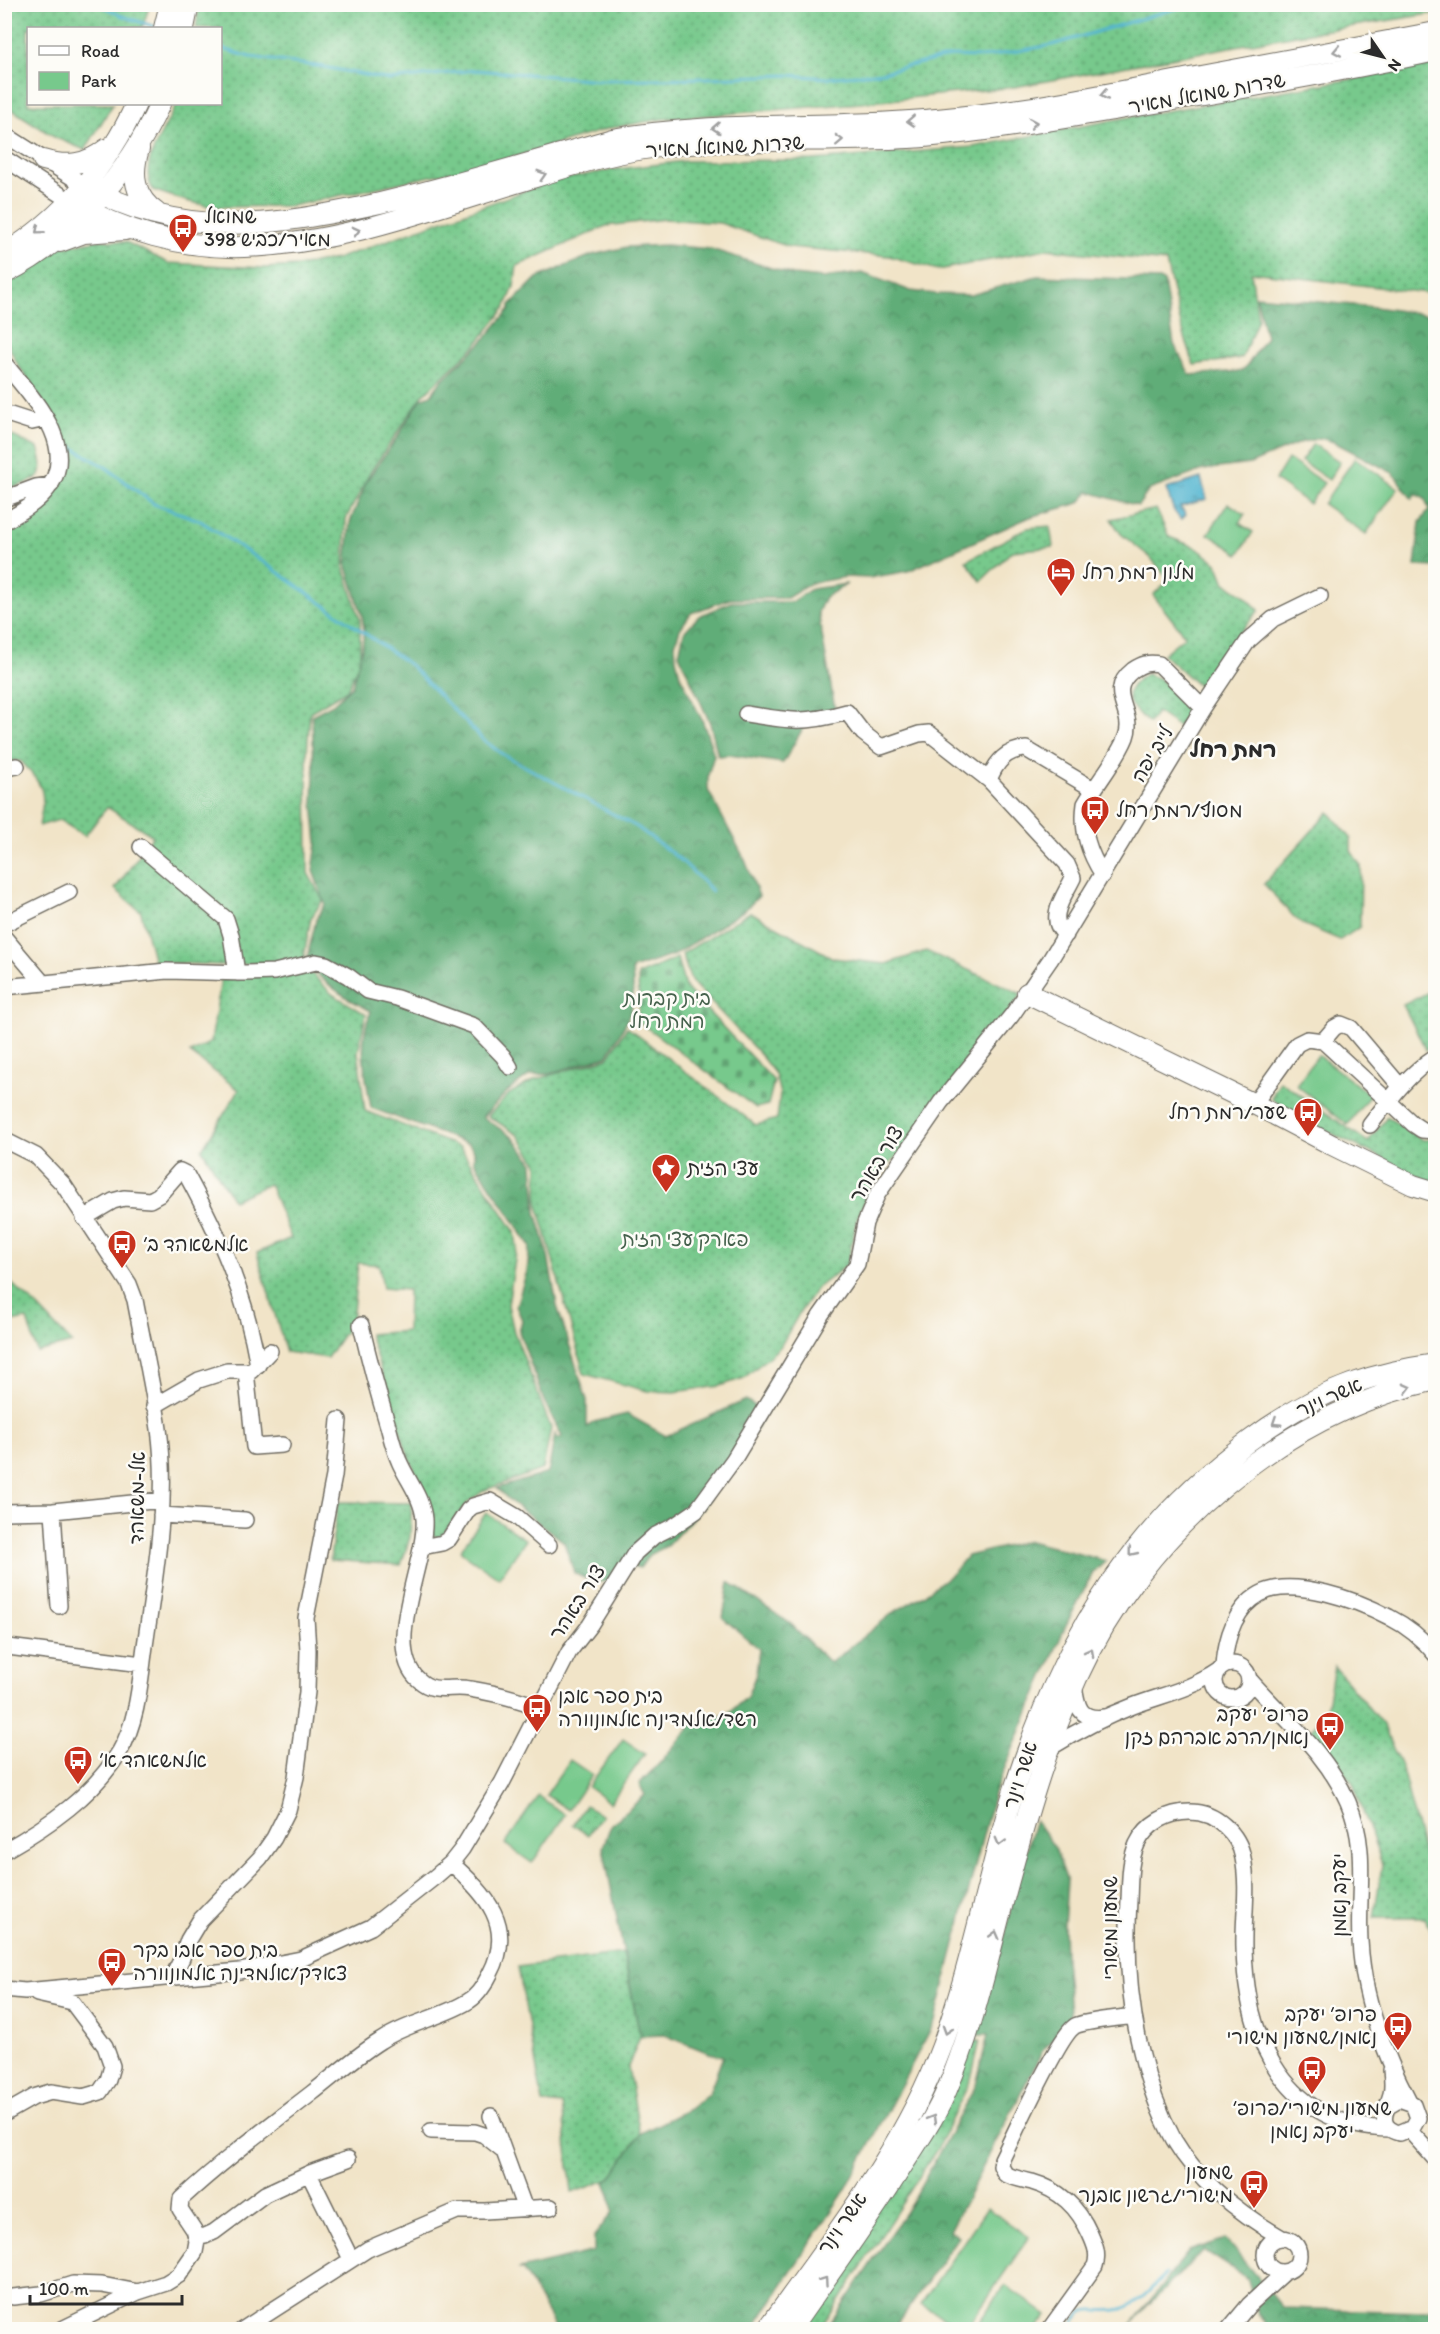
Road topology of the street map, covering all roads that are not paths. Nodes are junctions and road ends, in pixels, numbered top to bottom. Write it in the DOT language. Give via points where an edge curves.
graph roads {
  1 [pos="182,5"];
  2 [pos="165,27"];
  3 [pos="184,27"];
  4 [pos="1436,32"];
  5 [pos="1436,51"];
  6 [pos="135,105"];
  7 [pos="159,105"];
  8 [pos="4,134"];
  9 [pos="117,139"];
  10 [pos="141,140"];
  11 [pos="4,158"];
  12 [pos="43,160"];
  13 [pos="92,190"];
  14 [pos="79,206"];
  15 [pos="161,216"];
  16 [pos="132,229"];
  17 [pos="49,247"];
  18 [pos="4,254"];
  19 [pos="4,274"];
  20 [pos="4,363"];
  21 [pos="4,413"];
  22 [pos="46,419"];
  23 [pos="51,485"];
  24 [pos="4,499"];
  25 [pos="4,522"];
  26 [pos="1320,596"];
  27 [pos="1203,708"];
  28 [pos="746,714"];
  29 [pos="989,780"];
  30 [pos="1093,789"];
  31 [pos="141,847"];
  32 [pos="1102,875"];
  33 [pos="69,892"];
  34 [pos="4,924"];
  35 [pos="1066,935"];
  36 [pos="4,937"];
  37 [pos="237,973"];
  38 [pos="43,983"];
  39 [pos="4,987"];
  40 [pos="1028,993"];
  41 [pos="1323,1041"];
  42 [pos="1436,1056"];
  43 [pos="510,1067"];
  44 [pos="1400,1086"];
  45 [pos="1388,1101"];
  46 [pos="1254,1104"];
  47 [pos="1370,1125"];
  48 [pos="1436,1131"];
  49 [pos="4,1140"];
  50 [pos="1436,1192"];
  51 [pos="84,1218"];
  52 [pos="361,1325"];
  53 [pos="270,1352"];
  54 [pos="1436,1364"];
  55 [pos="252,1368"];
  56 [pos="1436,1380"];
  57 [pos="154,1406"];
  58 [pos="339,1420"];
  59 [pos="282,1445"];
  60 [pos="161,1508"];
  61 [pos="53,1511"];
  62 [pos="4,1512"];
  63 [pos="245,1520"];
  64 [pos="549,1545"];
  65 [pos="422,1547"];
  66 [pos="58,1606"];
  67 [pos="1231,1630"];
  68 [pos="6,1648"];
  69 [pos="1436,1655"];
  70 [pos="142,1664"];
  71 [pos="1240,1666"];
  72 [pos="1221,1668"];
  73 [pos="1249,1679"];
  74 [pos="1074,1685"];
  75 [pos="1170,1694"];
  76 [pos="1222,1694"];
  77 [pos="1240,1695"];
  78 [pos="540,1708"];
  79 [pos="1277,1709"];
  80 [pos="1108,1716"];
  81 [pos="1050,1748"];
  82 [pos="4,1851"];
  83 [pos="451,1863"];
  84 [pos="172,1978"];
  85 [pos="4,1989"];
  86 [pos="25,1991"];
  87 [pos="1134,2016"];
  88 [pos="1391,2067"];
  89 [pos="1409,2101"];
  90 [pos="1385,2110"];
  91 [pos="4,2114"];
  92 [pos="491,2116"];
  93 [pos="1352,2123"];
  94 [pos="1390,2129"];
  95 [pos="1409,2130"];
  96 [pos="431,2131"];
  97 [pos="504,2152"];
  98 [pos="348,2159"];
  99 [pos="1436,2160"];
  100 [pos="309,2174"];
  101 [pos="551,2207"];
  102 [pos="525,2209"];
  103 [pos="1245,2216"];
  104 [pos="196,2237"];
  105 [pos="1282,2238"];
  106 [pos="1266,2255"];
  107 [pos="351,2259"];
  108 [pos="1285,2272"];
  109 [pos="138,2292"];
  110 [pos="13,2297"];
  111 [pos="1249,2305"];
  112 [pos="60,2330"];
  113 [pos="242,2330"];
  114 [pos="767,2330"];
  115 [pos="790,2330"];
  116 [pos="1049,2330"];
  117 [pos="1228,2330"];
  1 -- 2 [label="main road"];
  1 -- 3 [label="main road"];
  4 -- 15 [label="main road, שדרות שמואל מאיר, one-way" via="1084,99 960,117 724,127 640,135 409,196 283,222 227,224"];
  16 -- 5 [label="main road, שדרות שמואל מאיר, one-way" via="214,246 302,242 362,230 560,169 641,150 698,144 923,137 1011,127"];
  6 -- 9 [label="main road"];
  7 -- 10 [label="main road"];
  8 -- 12 [label="street, שדרות שמואל מאיר"];
  9 -- 12 [label="main road" via="93,159 80,164"];
  9 -- 13 [label="main road"];
  10 -- 13 [label="main road"];
  10 -- 15 [label="main road" via="135,168 136,188 142,201"];
  11 -- 14 [label="street, שדרות שמואל מאיר"];
  12 -- 13 [label="street, שדרות שמואל מאיר"];
  13 -- 14 [label="main road"];
  13 -- 15 [label="main road, שדרות שמואל מאיר"];
  14 -- 16 [label="main road, שדרות שמואל מאיר"];
  14 -- 17 [label="main road"];
  14 -- 18 [label="main road, one-way"];
  16 -- 17 [label="main road" via="84,233"];
  17 -- 19 [label="main road"];
  20 -- 22 [label="street"];
  21 -- 22 [label="street" via="32,422"];
  22 -- 23 [label="street" via="58,450"];
  23 -- 24 [label="street"];
  23 -- 25 [label="street" via="33,503"];
  26 -- 27 [label="street, לייב יפה" via="1258,630"];
  27 -- 30 [label="street" via="1159,664 1144,663 1132,671 1120,692 1130,727"];
  27 -- 32 [label="street, לייב יפה"];
  28 -- 29 [label="street" via="801,722 847,712 862,733 881,747 929,733"];
  29 -- 30 [label="street" via="1003,756 1014,749 1026,749"];
  29 -- 35 [label="street" via="1067,864 1073,878 1058,907 1056,921"];
  30 -- 32 [label="street" via="1085,804 1084,832"];
  31 -- 37 [label="street" via="226,919"];
  32 -- 35 [label="street, לייב יפה"];
  33 -- 34 [label="street"];
  35 -- 40 [label="street, לייב יפה"];
  36 -- 38 [label="street"];
  37 -- 38 [label="street" via="167,971"];
  37 -- 43 [label="street" via="326,964 368,991 474,1026"];
  38 -- 39 [label="street"];
  40 -- 46 [label="main road"];
  40 -- 78 [label="street, צור באהר" via="941,1101 877,1196 865,1223 857,1264 821,1315 734,1459 696,1510 635,1552 569,1652"];
  41 -- 44 [label="street" via="1341,1024 1351,1028"];
  41 -- 45 [label="street"];
  41 -- 46 [label="street" via="1307,1039 1297,1044"];
  42 -- 44 [label="street"];
  44 -- 45 [label="street"];
  45 -- 47 [label="street"];
  45 -- 48 [label="street" via="1422,1130"];
  46 -- 50 [label="main road" via="1413,1185"];
  49 -- 51 [label="street, אל-משאהד" via="36,1156 63,1184"];
  51 -- 55 [label="street" via="113,1201 150,1200 180,1171 186,1174 215,1227 241,1290 253,1337"];
  51 -- 57 [label="street, אל-משאהד" via="116,1262 135,1300"];
  52 -- 65 [label="street" via="398,1460 424,1518"];
  53 -- 55 [label="street"];
  54 -- 114 [label="main road, אשר וינר, one-way" via="1348,1385 1262,1431 1186,1492 1117,1572 1080,1632 1035,1730 942,2045 924,2088 878,2173"];
  55 -- 57 [label="street" via="199,1380"];
  55 -- 59 [label="street" via="254,1447"];
  74 -- 56 [label="main road, אשר וינר, one-way" via="1108,1620 1131,1587 1190,1515 1222,1487 1281,1445 1330,1417 1391,1392"];
  57 -- 60 [label="street, אל-משאהד" via="159,1430"];
  58 -- 84 [label="street" via="334,1476 306,1618 307,1692 288,1810 260,1858 200,1920"];
  60 -- 61 [label="street"];
  60 -- 63 [label="street"];
  60 -- 70 [label="street, אל-משאהד"];
  61 -- 62 [label="street"];
  61 -- 66 [label="street"];
  64 -- 65 [label="street" via="517,1517 490,1501 468,1510 448,1539"];
  65 -- 78 [label="street" via="406,1612 406,1665 429,1688 468,1688 501,1694"];
  67 -- 69 [label="street" via="1243,1609 1260,1594 1297,1588 1355,1602 1389,1617 1418,1636"];
  67 -- 71 [label="street" via="1232,1647"];
  67 -- 72 [label="street"];
  68 -- 70 [label="street"];
  70 -- 82 [label="street, אל-משאהד" via="129,1732 104,1774 49,1823"];
  71 -- 72 [label="street" via="1230,1664"];
  71 -- 73 [label="street"];
  72 -- 75 [label="street" via="1193,1686"];
  72 -- 76 [label="street" via="1215,1680"];
  73 -- 77 [label="street"];
  73 -- 79 [label="street, יעקב נאמן"];
  74 -- 80 [label="street" via="1082,1712 1095,1718"];
  74 -- 81 [label="main road, אשר וינר"];
  75 -- 76 [label="street"];
  75 -- 80 [label="street"];
  76 -- 77 [label="street" via="1231,1698"];
  77 -- 79 [label="street, יעקב נאמן"];
  78 -- 83 [label="street, צור באהר" via="502,1784"];
  79 -- 88 [label="street, יעקב נאמן" via="1328,1766 1355,1821 1362,1863 1362,1959 1372,2009"];
  80 -- 81 [label="street"];
  115 -- 81 [label="main road, אשר וינר, one-way" via="888,2189 947,2090 963,2050 1011,1872"];
  83 -- 84 [label="street, צור באהר" via="371,1927 301,1959"];
  83 -- 104 [label="street" via="477,1886 500,1928 501,1947 485,1984 470,2001 380,2040 181,2199 180,2209"];
  84 -- 86 [label="street, צור באהר"];
  85 -- 86 [label="street, צור באהר"];
  86 -- 91 [label="street" via="72,2002 105,2046 112,2066 100,2092 83,2097 51,2092"];
  87 -- 93 [label="street, שמעון מישורי" via="1128,1913 1131,1865 1137,1844 1148,1828 1162,1818 1186,1812 1210,1816 1236,1839 1243,1856 1248,1992 1269,2059 1297,2095 1317,2109"];
  87 -- 103 [label="street, שמעון מישורי" via="1147,2075 1174,2139 1198,2172"];
  87 -- 116 [label="street" via="1076,2025 1069,2032 1002,2159 1005,2174 1048,2188 1075,2208 1096,2249 1095,2266"];
  88 -- 89 [label="street, יעקב נאמן"];
  88 -- 90 [label="street, יעקב נאמן" via="1392,2082"];
  89 -- 90 [label="street" via="1399,2099"];
  89 -- 95 [label="street" via="1418,2113"];
  90 -- 93 [label="street" via="1371,2120"];
  90 -- 94 [label="street" via="1385,2122"];
  92 -- 97 [label="street"];
  93 -- 94 [label="street, שמעון מישורי"];
  94 -- 95 [label="street" via="1399,2133"];
  95 -- 99 [label="street"];
  96 -- 97 [label="street" via="475,2132"];
  97 -- 102 [label="street"];
  98 -- 100 [label="street"];
  100 -- 104 [label="street" via="265,2194 214,2232"];
  100 -- 107 [label="street"];
  101 -- 102 [label="street"];
  102 -- 107 [label="street" via="457,2211"];
  103 -- 105 [label="street, שמעון מישורי"];
  103 -- 106 [label="street, שמעון מישורי"];
  104 -- 109 [label="street" via="195,2252 179,2274 166,2283"];
  105 -- 106 [label="street" via="1272,2241"];
  105 -- 108 [label="street" via="1292,2241 1299,2252 1296,2265"];
  106 -- 108 [label="street" via="1272,2269"];
  106 -- 111 [label="street" via="1261,2284"];
  107 -- 113 [label="street"];
  108 -- 111 [label="street"];
  109 -- 110 [label="street" via="73,2284"];
  109 -- 112 [label="street"];
  111 -- 117 [label="street"];
}
